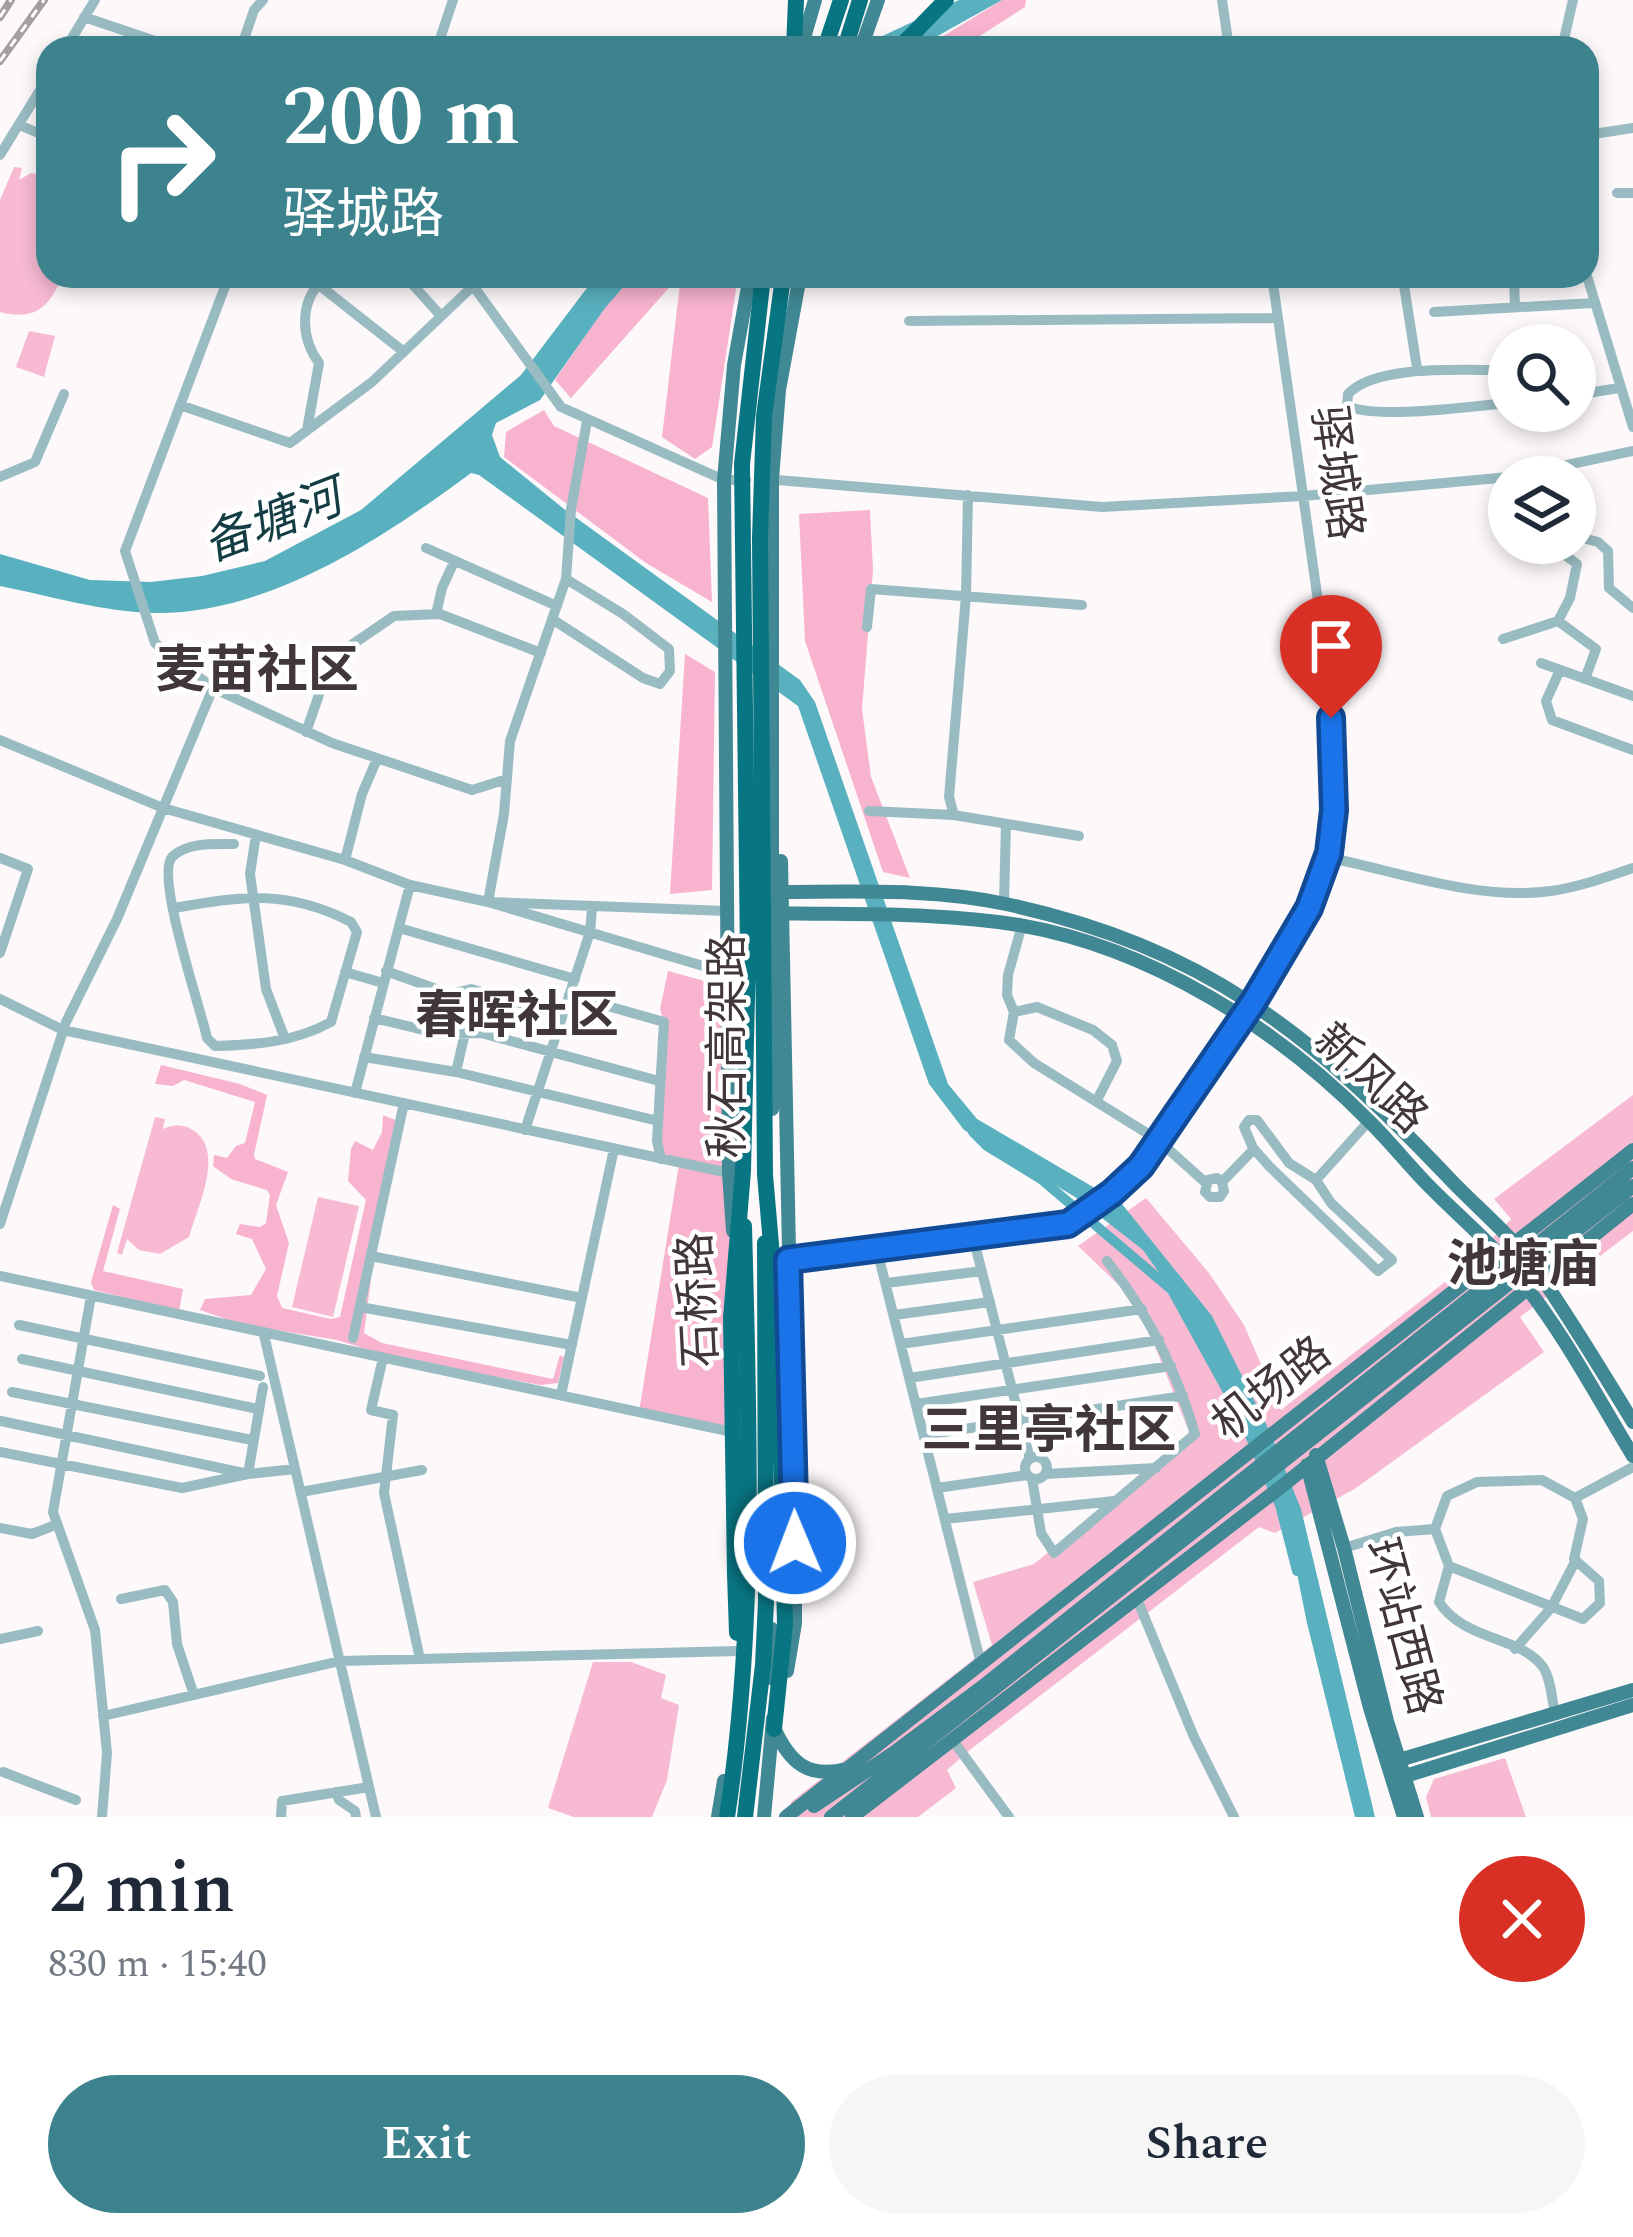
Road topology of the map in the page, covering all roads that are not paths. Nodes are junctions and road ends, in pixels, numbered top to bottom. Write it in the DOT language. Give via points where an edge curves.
graph roads {
  1 [pos="95,0"];
  2 [pos="263,0"];
  3 [pos="453,0"];
  4 [pos="796,0"];
  5 [pos="815,0"];
  6 [pos="838,0"];
  7 [pos="860,0"];
  8 [pos="878,0"];
  9 [pos="946,0"];
  10 [pos="1222,0"];
  11 [pos="1573,0"];
  12 [pos="84,17"];
  13 [pos="73,36"];
  14 [pos="140,36"];
  15 [pos="245,36"];
  16 [pos="441,36"];
  17 [pos="798,36"];
  18 [pos="803,36"];
  19 [pos="829,36"];
  20 [pos="849,36"];
  21 [pos="865,36"];
  22 [pos="911,36"];
  23 [pos="1227,36"];
  24 [pos="1565,36"];
  25 [pos="36,97"];
  26 [pos="19,125"];
  27 [pos="1633,128"];
  28 [pos="36,131"];
  29 [pos="1599,132"];
  30 [pos="0,155"];
  31 [pos="1617,193"];
  32 [pos="1633,193"];
  33 [pos="224,288"];
  34 [pos="316,288"];
  35 [pos="331,288"];
  36 [pos="416,288"];
  37 [pos="464,288"];
  38 [pos="475,288"];
  39 [pos="748,288"];
  40 [pos="762,288"];
  41 [pos="782,288"];
  42 [pos="798,288"];
  43 [pos="1274,288"];
  44 [pos="1404,288"];
  45 [pos="1514,288"];
  46 [pos="1590,288"];
  47 [pos="1594,303"];
  48 [pos="1515,308"];
  49 [pos="1434,311"];
  50 [pos="441,316"];
  51 [pos="1278,318"];
  52 [pos="908,321"];
  53 [pos="404,352"];
  54 [pos="1417,368"];
  55 [pos="1488,370"];
  56 [pos="1619,388"];
  57 [pos="1596,391"];
  58 [pos="64,394"];
  59 [pos="180,405"];
  60 [pos="1488,405"];
  61 [pos="587,421"];
  62 [pos="1633,427"];
  63 [pos="307,430"];
  64 [pos="1633,452"];
  65 [pos="1596,460"];
  66 [pos="0,477"];
  67 [pos="772,479"];
  68 [pos="1488,479"];
  69 [pos="724,480"];
  70 [pos="968,495"];
  71 [pos="1303,496"];
  72 [pos="1596,541"];
  73 [pos="426,548"];
  74 [pos="454,562"];
  75 [pos="1577,564"];
  76 [pos="566,579"];
  77 [pos="966,596"];
  78 [pos="1082,604"];
  79 [pos="557,606"];
  80 [pos="1633,608"];
  81 [pos="436,614"];
  82 [pos="552,620"];
  83 [pos="1558,621"];
  84 [pos="867,627"];
  85 [pos="1503,640"];
  86 [pos="541,653"];
  87 [pos="1541,663"];
  88 [pos="1560,670"];
  89 [pos="1586,679"];
  90 [pos="213,688"];
  91 [pos="1633,696"];
  92 [pos="306,732"];
  93 [pos="0,740"];
  94 [pos="1633,750"];
  95 [pos="377,759"];
  96 [pos="507,779"];
  97 [pos="163,808"];
  98 [pos="869,811"];
  99 [pos="954,815"];
  100 [pos="1006,824"];
  101 [pos="256,835"];
  102 [pos="1078,836"];
  103 [pos="234,844"];
  104 [pos="1327,857"];
  105 [pos="0,858"];
  106 [pos="345,860"];
  107 [pos="1633,868"];
  108 [pos="410,885"];
  109 [pos="777,892"];
  110 [pos="254,895"];
  111 [pos="488,902"];
  112 [pos="726,903"];
  113 [pos="1004,904"];
  114 [pos="174,908"];
  115 [pos="592,908"];
  116 [pos="779,913"];
  117 [pos="1022,926"];
  118 [pos="398,928"];
  119 [pos="590,932"];
  120 [pos="0,951"];
  121 [pos="345,972"];
  122 [pos="730,974"];
  123 [pos="774,975"];
  124 [pos="384,977"];
  125 [pos="574,979"];
  126 [pos="569,995"];
  127 [pos="0,999"];
  128 [pos="1254,1001"];
  129 [pos="1014,1012"];
  130 [pos="563,1015"];
  131 [pos="1242,1016"];
  132 [pos="374,1018"];
  133 [pos="63,1030"];
  134 [pos="465,1033"];
  135 [pos="285,1039"];
  136 [pos="551,1051"];
  137 [pos="364,1057"];
  138 [pos="456,1072"];
  139 [pos="659,1081"];
  140 [pos="355,1093"];
  141 [pos="537,1093"];
  142 [pos="1097,1100"];
  143 [pos="404,1103"];
  144 [pos="658,1120"];
  145 [pos="1369,1121"];
  146 [pos="525,1130"];
  147 [pos="1158,1140"];
  148 [pos="614,1149"];
  149 [pos="1254,1149"];
  150 [pos="1633,1150"];
  151 [pos="661,1159"];
  152 [pos="1633,1168"];
  153 [pos="736,1172"];
  154 [pos="765,1175"];
  155 [pos="1316,1180"];
  156 [pos="1633,1186"];
  157 [pos="1633,1204"];
  158 [pos="0,1225"];
  159 [pos="973,1237"];
  160 [pos="877,1250"];
  161 [pos="371,1256"];
  162 [pos="788,1260"];
  163 [pos="1107,1261"];
  164 [pos="1528,1261"];
  165 [pos="770,1268"];
  166 [pos="982,1271"];
  167 [pos="1514,1272"];
  168 [pos="0,1276"];
  169 [pos="886,1283"];
  170 [pos="91,1296"];
  171 [pos="582,1298"];
  172 [pos="990,1302"];
  173 [pos="360,1306"];
  174 [pos="1142,1309"];
  175 [pos="893,1316"];
  176 [pos="19,1325"];
  177 [pos="996,1330"];
  178 [pos="264,1335"];
  179 [pos="83,1338"];
  180 [pos="353,1338"];
  181 [pos="1159,1340"];
  182 [pos="901,1344"];
  183 [pos="572,1345"];
  184 [pos="382,1358"];
  185 [pos="22,1359"];
  186 [pos="1002,1364"];
  187 [pos="1171,1366"];
  188 [pos="77,1370"];
  189 [pos="909,1378"];
  190 [pos="12,1391"];
  191 [pos="1010,1391"];
  192 [pos="561,1396"];
  193 [pos="1183,1396"];
  194 [pos="70,1403"];
  195 [pos="916,1404"];
  196 [pos="258,1408"];
  197 [pos="1,1421"];
  198 [pos="1018,1421"];
  199 [pos="1633,1422"];
  200 [pos="740,1433"];
  201 [pos="64,1435"];
  202 [pos="923,1435"];
  203 [pos="252,1440"];
  204 [pos="0,1452"];
  205 [pos="1633,1456"];
  206 [pos="1030,1459"];
  207 [pos="1313,1460"];
  208 [pos="58,1465"];
  209 [pos="1633,1467"];
  210 [pos="1157,1468"];
  211 [pos="295,1469"];
  212 [pos="422,1470"];
  213 [pos="1285,1470"];
  214 [pos="248,1474"];
  215 [pos="1046,1474"];
  216 [pos="386,1475"];
  217 [pos="1030,1476"];
  218 [pos="1248,1482"];
  219 [pos="937,1488"];
  220 [pos="301,1492"];
  221 [pos="1574,1498"];
  222 [pos="1117,1501"];
  223 [pos="1035,1510"];
  224 [pos="944,1520"];
  225 [pos="55,1525"];
  226 [pos="0,1528"];
  227 [pos="1435,1529"];
  228 [pos="1344,1548"];
  229 [pos="1576,1561"];
  230 [pos="1449,1565"];
  231 [pos="121,1599"];
  232 [pos="1137,1599"];
  233 [pos="1552,1607"];
  234 [pos="38,1631"];
  235 [pos="0,1639"];
  236 [pos="1515,1649"];
  237 [pos="738,1651"];
  238 [pos="420,1659"];
  239 [pos="340,1661"];
  240 [pos="981,1664"];
  241 [pos="1633,1690"];
  242 [pos="194,1695"];
  243 [pos="1633,1706"];
  244 [pos="1555,1714"];
  245 [pos="103,1716"];
  246 [pos="906,1723"];
  247 [pos="774,1730"];
  248 [pos="954,1742"];
  249 [pos="892,1754"];
  250 [pos="1395,1761"];
  251 [pos="848,1769"];
  252 [pos="1,1774"];
  253 [pos="1401,1778"];
  254 [pos="369,1787"];
  255 [pos="336,1792"];
  256 [pos="76,1800"];
  257 [pos="1231,1816"];
  258 [pos="102,1817"];
  259 [pos="281,1817"];
  260 [pos="356,1817"];
  261 [pos="376,1817"];
  262 [pos="718,1817"];
  263 [pos="728,1817"];
  264 [pos="745,1817"];
  265 [pos="764,1817"];
  266 [pos="786,1817"];
  267 [pos="800,1817"];
  268 [pos="830,1817"];
  269 [pos="852,1817"];
  270 [pos="1009,1817"];
  271 [pos="1404,1817"];
  272 [pos="1417,1817"];
  1 -- 12 [label="street"];
  2 -- 15 [label="street"];
  3 -- 16 [label="street"];
  4 -- 17 [label="highway"];
  5 -- 18 [label="main road"];
  6 -- 19 [label="highway"];
  7 -- 20 [label="highway"];
  8 -- 21 [label="main road"];
  9 -- 22 [label="highway"];
  10 -- 23 [label="street"];
  11 -- 24 [label="street"];
  12 -- 13 [label="street"];
  12 -- 14 [label="street"];
  25 -- 26 [label="street"];
  26 -- 28 [label="street"];
  26 -- 30 [label="street"];
  27 -- 29 [label="street"];
  31 -- 32 [label="street"];
  33 -- 59 [label="street"];
  34 -- 63 [label="street" via="302,323 319,363"];
  35 -- 53 [label="street"];
  36 -- 50 [label="street"];
  37 -- 50 [label="street"];
  38 -- 61 [label="street" via="550,393"];
  39 -- 69 [label="main road, 石桥路"];
  40 -- 153 [label="highway, 秋石高架路, bridge" via="742,464 748,954"];
  41 -- 154 [label="highway, 秋石高架路, bridge" via="760,465"];
  42 -- 67 [label="main road"];
  43 -- 51 [label="street, 驿城路"];
  44 -- 54 [label="street"];
  45 -- 48 [label="street"];
  46 -- 47 [label="street"];
  47 -- 48 [label="street"];
  47 -- 56 [label="street"];
  48 -- 49 [label="street"];
  50 -- 53 [label="street"];
  51 -- 52 [label="street"];
  51 -- 71 [label="street, 驿城路"];
  53 -- 63 [label="street"];
  54 -- 55 [label="street"];
  54 -- 60 [label="street" via="1355,386 1348,406"];
  56 -- 57 [label="street"];
  56 -- 62 [label="street"];
  58 -- 66 [label="street" via="35,462"];
  59 -- 63 [label="street" via="290,443"];
  59 -- 90 [label="street" via="125,551 154,643"];
  61 -- 69 [label="street"];
  61 -- 76 [label="street"];
  64 -- 65 [label="street"];
  67 -- 69 [label="street"];
  67 -- 70 [label="street"];
  67 -- 109 [label="main road, 石桥路"];
  68 -- 71 [label="street"];
  69 -- 112 [label="main road, 石桥路"];
  70 -- 71 [label="street" via="1102,507"];
  70 -- 77 [label="street"];
  71 -- 104 [label="street, 驿城路" via="1328,672 1334,810"];
  72 -- 80 [label="street" via="1608,551 1609,589"];
  73 -- 74 [label="street"];
  74 -- 79 [label="street"];
  74 -- 81 [label="street"];
  75 -- 83 [label="street"];
  76 -- 79 [label="street"];
  76 -- 82 [label="street" via="669,650 670,670 660,683 643,678"];
  77 -- 78 [label="street"];
  77 -- 84 [label="street" via="871,590"];
  77 -- 99 [label="street" via="949,796"];
  79 -- 82 [label="street"];
  81 -- 86 [label="street"];
  81 -- 92 [label="street" via="394,616 350,646 322,686"];
  82 -- 86 [label="street"];
  83 -- 85 [label="street"];
  83 -- 89 [label="street" via="1596,649"];
  86 -- 96 [label="street" via="510,741"];
  87 -- 88 [label="street"];
  88 -- 89 [label="street"];
  88 -- 94 [label="street" via="1546,701 1552,720"];
  89 -- 91 [label="street"];
  90 -- 92 [label="street"];
  90 -- 97 [label="street"];
  92 -- 95 [label="street"];
  93 -- 97 [label="street"];
  95 -- 96 [label="street" via="472,790"];
  95 -- 106 [label="street"];
  96 -- 111 [label="street"];
  97 -- 101 [label="street"];
  97 -- 133 [label="street"];
  98 -- 99 [label="street"];
  99 -- 100 [label="street"];
  100 -- 102 [label="street"];
  100 -- 113 [label="street"];
  101 -- 106 [label="street"];
  101 -- 110 [label="street"];
  103 -- 114 [label="street" via="174,854 167,866"];
  104 -- 107 [label="street" via="1520,891"];
  104 -- 128 [label="street, 驿城路" via="1309,908"];
  105 -- 120 [label="street" via="28,869"];
  106 -- 108 [label="street"];
  108 -- 111 [label="street"];
  108 -- 118 [label="street"];
  109 -- 112 [label="main road, 新风路"];
  109 -- 113 [label="main road, 新风路"];
  109 -- 116 [label="main road, 石桥路"];
  110 -- 114 [label="street"];
  110 -- 121 [label="street" via="282,896 351,922 357,932"];
  110 -- 135 [label="street" via="266,989"];
  111 -- 115 [label="street"];
  111 -- 119 [label="street"];
  112 -- 115 [label="street"];
  112 -- 116 [label="main road, 新风路"];
  112 -- 122 [label="main road, 石桥路"];
  113 -- 128 [label="main road, 新风路" via="1132,941"];
  114 -- 135 [label="street" via="207,1038 214,1046"];
  115 -- 119 [label="street"];
  116 -- 117 [label="main road, 新风路"];
  116 -- 123 [label="main road, 石桥路"];
  116 -- 162 [label="main road"];
  117 -- 129 [label="street" via="1008,975"];
  117 -- 131 [label="main road, 新风路" via="1127,958"];
  118 -- 124 [label="street"];
  118 -- 125 [label="street"];
  119 -- 122 [label="street"];
  119 -- 125 [label="street"];
  121 -- 124 [label="street"];
  121 -- 135 [label="street" via="331,1022"];
  122 -- 123 [label="street"];
  122 -- 153 [label="main road, 石桥路"];
  123 -- 165 [label="main road, 石桥路"];
  124 -- 130 [label="street" via="450,994 471,989"];
  124 -- 132 [label="street"];
  125 -- 126 [label="street"];
  126 -- 130 [label="street"];
  126 -- 139 [label="street" via="664,1022"];
  127 -- 133 [label="street"];
  128 -- 131 [label="street, 驿城路"];
  128 -- 164 [label="main road, 新风路" via="1331,1060"];
  129 -- 142 [label="street" via="1010,1040"];
  129 -- 142 [label="street" via="1037,1007 1112,1045 1117,1061"];
  130 -- 136 [label="street"];
  131 -- 145 [label="main road, 新风路"];
  131 -- 147 [label="street, 驿城路"];
  132 -- 134 [label="street"];
  132 -- 137 [label="street"];
  133 -- 140 [label="street"];
  133 -- 158 [label="street"];
  134 -- 136 [label="street"];
  134 -- 138 [label="street"];
  136 -- 139 [label="street"];
  136 -- 141 [label="street"];
  137 -- 138 [label="street"];
  137 -- 140 [label="street"];
  138 -- 141 [label="street"];
  139 -- 144 [label="street"];
  140 -- 143 [label="street"];
  141 -- 144 [label="street"];
  141 -- 146 [label="street"];
  142 -- 147 [label="street"];
  143 -- 146 [label="street"];
  143 -- 161 [label="street"];
  144 -- 151 [label="street"];
  145 -- 155 [label="street"];
  145 -- 167 [label="main road, 新风路"];
  146 -- 148 [label="street"];
  147 -- 149 [label="street" via="1206,1183 1222,1182"];
  147 -- 159 [label="street, 驿城路" via="1141,1166 1068,1224"];
  148 -- 151 [label="street"];
  148 -- 171 [label="street"];
  149 -- 155 [label="street" via="1244,1127 1249,1120"];
  149 -- 155 [label="street" via="1378,1270 1392,1260"];
  150 -- 164 [label="main road, 机场路"];
  151 -- 153 [label="street"];
  152 -- 164 [label="main road, 机场路"];
  153 -- 200 [label="main road, 石桥路"];
  153 -- 237 [label="highway, bridge"];
  153 -- 263 [label="highway, 秋石高架路, bridge" via="748,1604"];
  154 -- 247 [label="highway, bridge" via="779,1320 785,1624"];
  154 -- 264 [label="highway, 秋石高架路, bridge" via="766,1603"];
  156 -- 164 [label="main road, 机场路"];
  157 -- 164 [label="main road, 机场路"];
  159 -- 160 [label="street, 驿城路"];
  159 -- 166 [label="street"];
  160 -- 162 [label="street, 驿城路"];
  160 -- 169 [label="street"];
  161 -- 171 [label="street"];
  161 -- 173 [label="street"];
  162 -- 165 [label="street, 驿城路"];
  162 -- 247 [label="main road" via="795,1623"];
  163 -- 174 [label="street"];
  164 -- 167 [label="main road, 机场路"];
  164 -- 167 [label="main road, 机场路"];
  164 -- 199 [label="main road, 新风路"];
  165 -- 247 [label="main road, 石桥路"];
  166 -- 169 [label="street"];
  166 -- 172 [label="street"];
  167 -- 205 [label="main road, 新风路"];
  167 -- 207 [label="main road, 机场路"];
  167 -- 213 [label="main road, 机场路"];
  167 -- 218 [label="main road, 机场路" via="1269,1446"];
  168 -- 170 [label="street"];
  169 -- 175 [label="street"];
  170 -- 178 [label="street"];
  170 -- 179 [label="street"];
  171 -- 183 [label="street"];
  172 -- 175 [label="street"];
  172 -- 177 [label="street"];
  173 -- 180 [label="street"];
  173 -- 183 [label="street"];
  174 -- 177 [label="street"];
  174 -- 181 [label="street"];
  175 -- 182 [label="street"];
  176 -- 179 [label="street"];
  177 -- 182 [label="street"];
  177 -- 186 [label="street"];
  178 -- 184 [label="street"];
  178 -- 211 [label="street"];
  179 -- 188 [label="street"];
  179 -- 196 [label="street" via="262,1382"];
  181 -- 186 [label="street"];
  181 -- 187 [label="street"];
  182 -- 189 [label="street"];
  183 -- 192 [label="street"];
  184 -- 192 [label="street"];
  184 -- 216 [label="street" via="371,1410 393,1415"];
  185 -- 188 [label="street"];
  186 -- 189 [label="street"];
  186 -- 191 [label="street"];
  187 -- 191 [label="street"];
  187 -- 193 [label="street"];
  188 -- 194 [label="street"];
  188 -- 196 [label="street"];
  189 -- 195 [label="street"];
  190 -- 194 [label="street"];
  191 -- 195 [label="street"];
  191 -- 198 [label="street"];
  192 -- 200 [label="street"];
  193 -- 198 [label="street"];
  193 -- 210 [label="street" via="1195,1434"];
  194 -- 201 [label="street"];
  194 -- 203 [label="street"];
  195 -- 202 [label="street"];
  196 -- 203 [label="street"];
  197 -- 201 [label="street"];
  198 -- 202 [label="street"];
  198 -- 206 [label="street"];
  200 -- 237 [label="main road, 石桥路"];
  201 -- 208 [label="street"];
  201 -- 214 [label="street"];
  202 -- 219 [label="street"];
  203 -- 214 [label="street"];
  204 -- 208 [label="street"];
  206 -- 215 [label="street" via="1043,1460"];
  206 -- 217 [label="street"];
  207 -- 213 [label="main road"];
  207 -- 213 [label="main road, 机场路"];
  207 -- 228 [label="main road, 环站西路"];
  207 -- 250 [label="main road, 环站西路"];
  208 -- 214 [label="street" via="182,1488"];
  208 -- 225 [label="street"];
  209 -- 221 [label="street"];
  210 -- 215 [label="street"];
  210 -- 222 [label="street"];
  211 -- 214 [label="street"];
  211 -- 220 [label="street"];
  212 -- 216 [label="street"];
  213 -- 218 [label="main road, 机场路"];
  215 -- 217 [label="street"];
  216 -- 220 [label="street"];
  216 -- 238 [label="street"];
  217 -- 219 [label="street"];
  217 -- 223 [label="street"];
  218 -- 232 [label="main road, 机场路"];
  218 -- 240 [label="main road, 机场路"];
  218 -- 249 [label="main road, 机场路"];
  218 -- 268 [label="main road, 机场路"];
  219 -- 224 [label="street"];
  220 -- 239 [label="street"];
  221 -- 227 [label="street" via="1542,1480 1477,1482 1448,1496"];
  221 -- 229 [label="street" via="1583,1519"];
  222 -- 223 [label="street"];
  222 -- 223 [label="street" via="1054,1553"];
  223 -- 224 [label="street"];
  224 -- 240 [label="street"];
  225 -- 226 [label="street" via="32,1534"];
  225 -- 245 [label="street" via="95,1630"];
  227 -- 228 [label="street"];
  227 -- 230 [label="street"];
  228 -- 250 [label="main road, 环站西路"];
  229 -- 233 [label="street"];
  229 -- 233 [label="street" via="1599,1581 1600,1603 1583,1618"];
  230 -- 233 [label="street"];
  230 -- 236 [label="street" via="1439,1602 1450,1620"];
  231 -- 242 [label="street" via="165,1590"];
  232 -- 248 [label="main road, 机场路"];
  232 -- 257 [label="street"];
  233 -- 236 [label="street"];
  234 -- 235 [label="street"];
  236 -- 244 [label="street" via="1545,1670"];
  237 -- 238 [label="street"];
  237 -- 262 [label="main road, 石桥路"];
  238 -- 239 [label="street"];
  239 -- 242 [label="street"];
  239 -- 254 [label="street"];
  240 -- 246 [label="main road, 机场路"];
  241 -- 244 [label="main road"];
  242 -- 245 [label="street"];
  243 -- 253 [label="main road"];
  244 -- 250 [label="main road"];
  245 -- 258 [label="street"];
  246 -- 249 [label="main road"];
  246 -- 251 [label="main road, 机场路"];
  247 -- 251 [label="main road" via="804,1770"];
  247 -- 265 [label="main road, 石桥路"];
  248 -- 269 [label="main road, 机场路"];
  248 -- 270 [label="street"];
  249 -- 267 [label="main road, 机场路"];
  250 -- 253 [label="main road, 环站西路"];
  251 -- 266 [label="main road, 机场路"];
  252 -- 256 [label="street"];
  253 -- 271 [label="main road, 环站西路"];
  253 -- 272 [label="main road, 环站西路"];
  254 -- 255 [label="street"];
  254 -- 261 [label="street"];
  255 -- 259 [label="street" via="282,1801"];
  255 -- 260 [label="street"];
}
